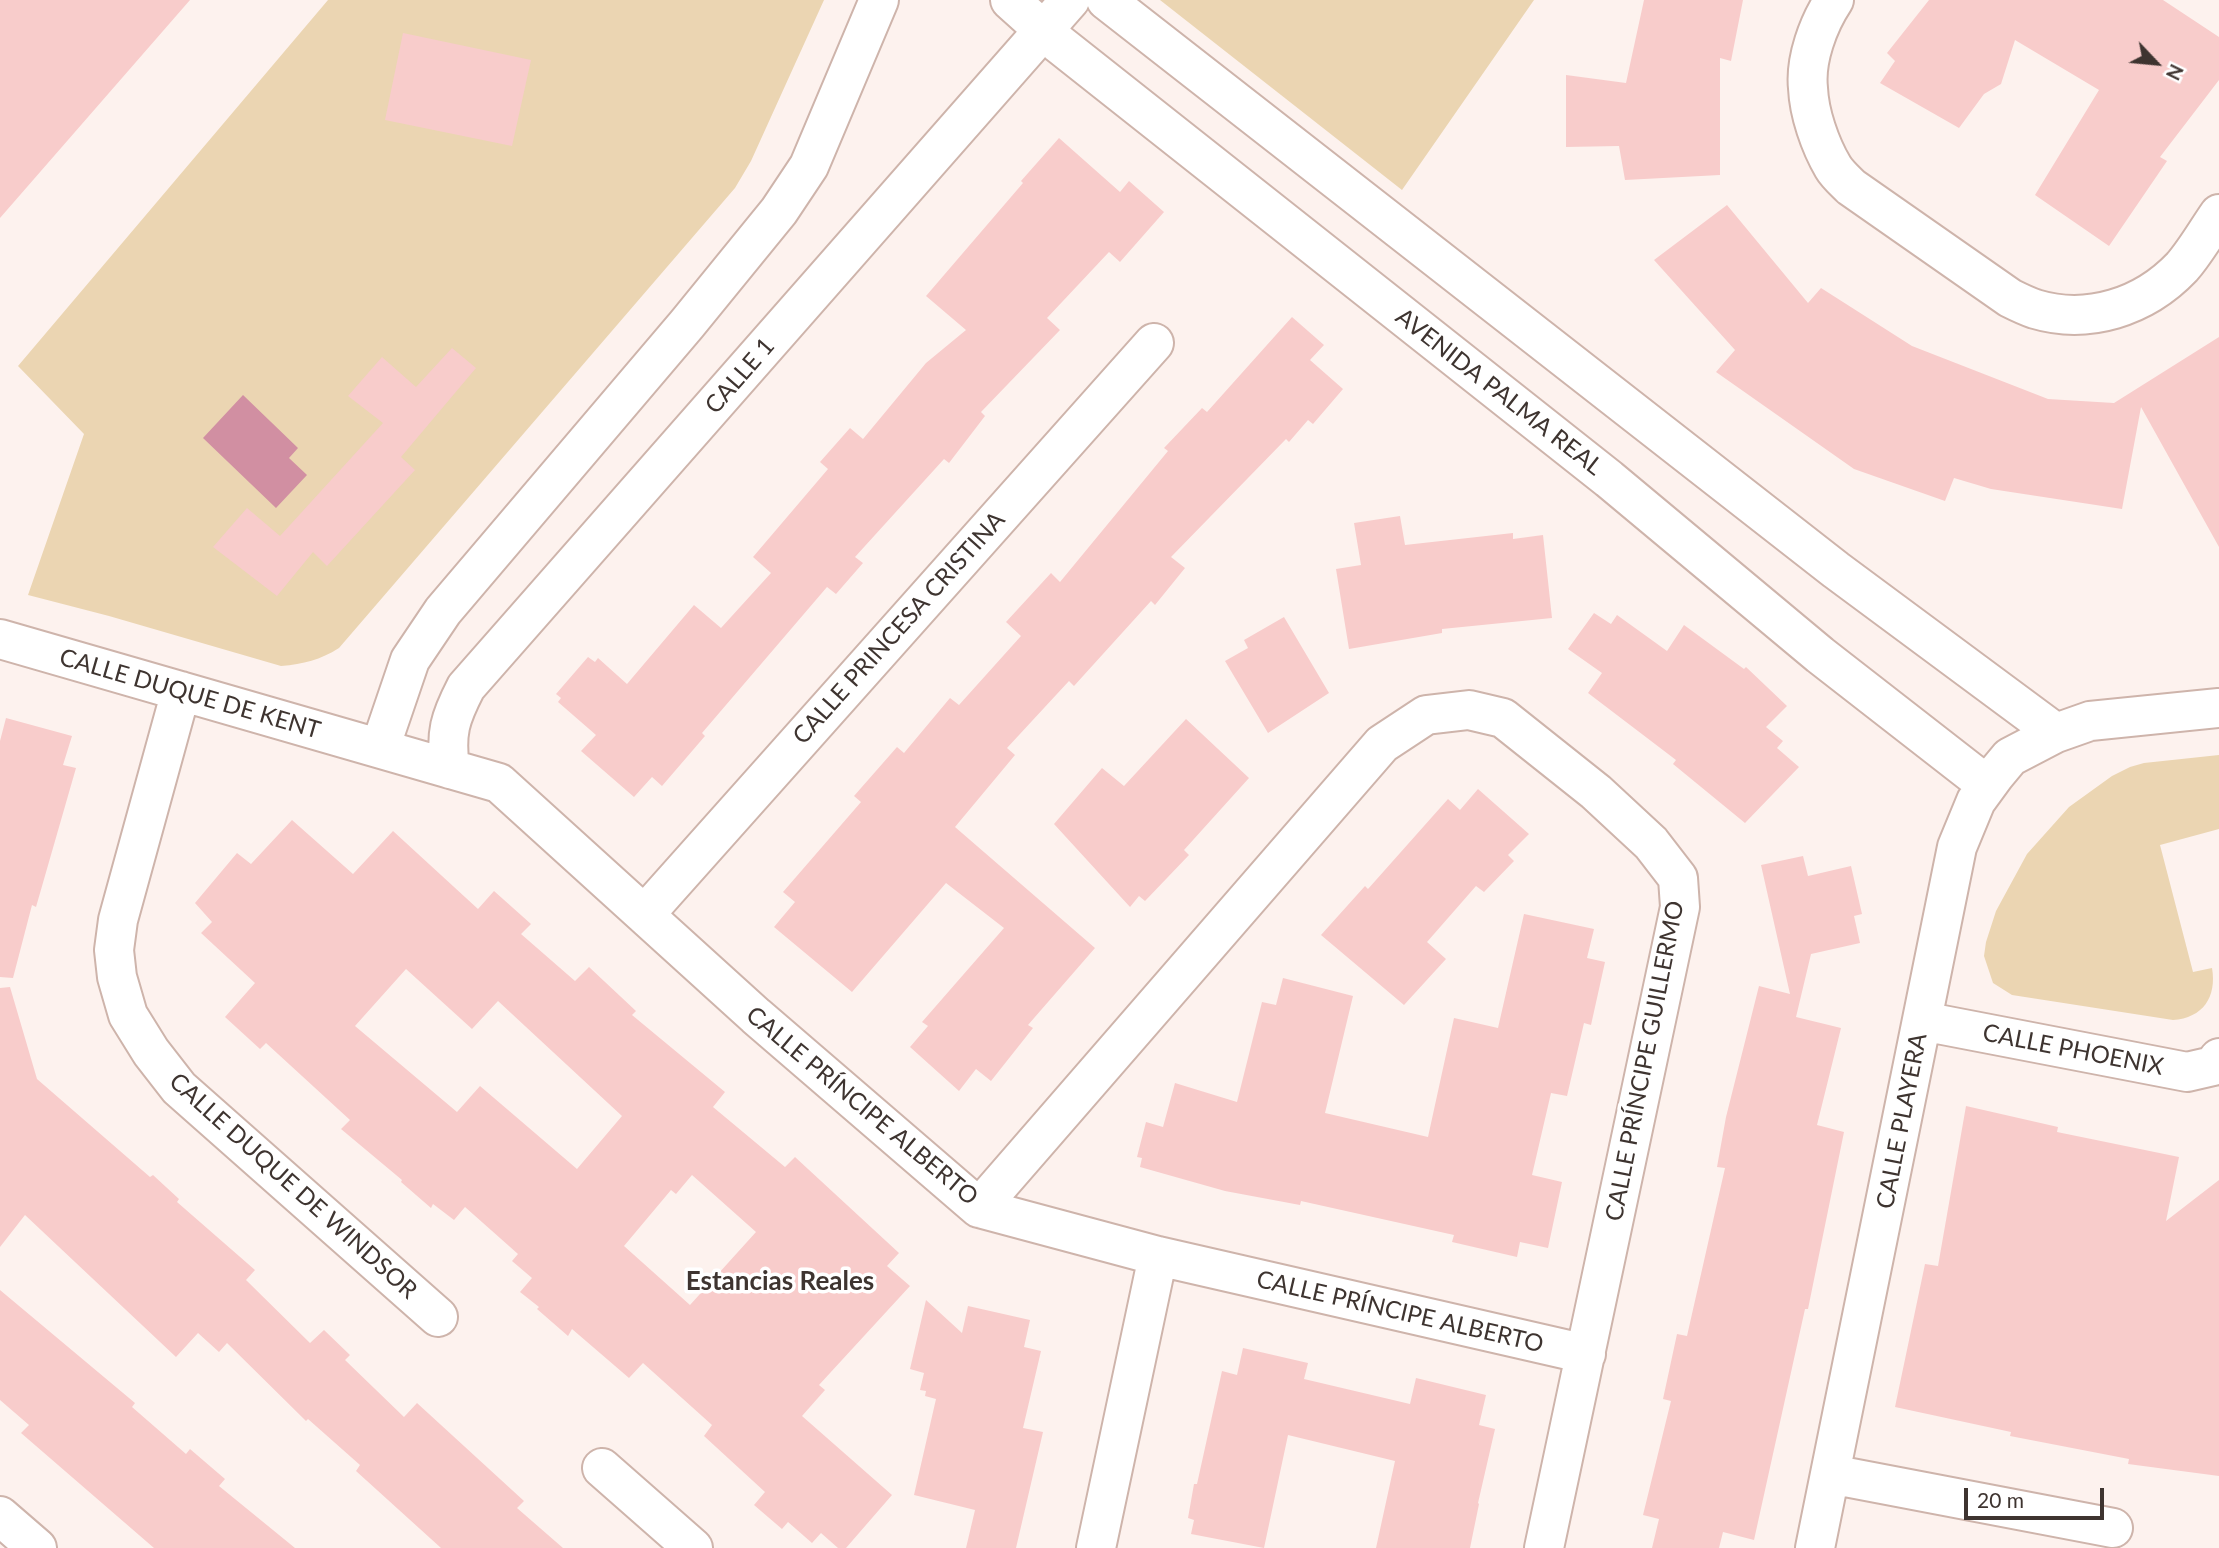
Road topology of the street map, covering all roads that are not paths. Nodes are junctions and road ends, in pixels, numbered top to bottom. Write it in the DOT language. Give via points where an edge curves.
graph roads {
  1 [pos="879,0"];
  2 [pos="1010,0"];
  3 [pos="1070,0"];
  4 [pos="1106,0"];
  5 [pos="1834,0"];
  6 [pos="1043,31"];
  7 [pos="2219,214"];
  8 [pos="1154,343"];
  9 [pos="0,639"];
  10 [pos="181,691"];
  11 [pos="2219,708"];
  12 [pos="2056,733"];
  13 [pos="380,748"];
  14 [pos="450,769"];
  15 [pos="1987,785"];
  16 [pos="645,914"];
  17 [pos="1922,1021"];
  18 [pos="2219,1058"];
  19 [pos="979,1208"];
  20 [pos="1158,1256"];
  21 [pos="438,1317"];
  22 [pos="1586,1354"];
  23 [pos="602,1468"];
  24 [pos="1830,1474"];
  25 [pos="0,1516"];
  26 [pos="2113,1528"];
  27 [pos="37,1548"];
  28 [pos="693,1548"];
  29 [pos="1096,1548"];
  30 [pos="1544,1548"];
  31 [pos="1815,1548"];
  1 -- 13 [label="street" via="809,166 779,211 443,611 410,660"];
  2 -- 6 [label="street, AVENIDA PALMA REAL"];
  3 -- 6 [label="street, CALLE 1"];
  4 -- 12 [label="street" via="1836,570"];
  5 -- 7 [label="street" via="1816,37 1808,88 1833,168 1850,187 2010,298 2034,309 2078,315 2136,302 2183,266"];
  6 -- 14 [label="street, CALLE 1" via="466,687 452,715 447,746"];
  6 -- 15 [label="street, AVENIDA PALMA REAL"];
  8 -- 16 [label="street, CALLE PRINCESA CRISTINA"];
  9 -- 10 [label="street, CALLE DUQUE DE KENT"];
  10 -- 13 [label="street, CALLE DUQUE DE KENT"];
  10 -- 21 [label="street, CALLE DUQUE DE WINDSOR" via="118,920 114,950 128,1015 179,1088"];
  11 -- 12 [label="street, CALLE PLAYERA" via="2090,721"];
  12 -- 15 [label="street, CALLE PLAYERA" via="2010,757"];
  13 -- 14 [label="street, CALLE PRÍNCIPE ALBERTO"];
  14 -- 16 [label="street, CALLE PRÍNCIPE ALBERTO" via="499,783"];
  15 -- 17 [label="street, CALLE PLAYERA" via="1957,846"];
  16 -- 19 [label="street, CALLE PRÍNCIPE ALBERTO" via="755,1016"];
  17 -- 18 [label="street, CALLE PHOENIX" via="2187,1072 2214,1066"];
  17 -- 24 [label="street, CALLE PLAYERA"];
  19 -- 20 [label="street, CALLE PRÍNCIPE ALBERTO"];
  19 -- 22 [label="street, CALLE PRÍNCIPE GUILLERMO" via="1382,744 1426,715 1469,710 1503,718 1596,792 1651,843 1678,878 1680,908"];
  20 -- 22 [label="street, CALLE PRÍNCIPE ALBERTO"];
  20 -- 29 [label="street"];
  22 -- 30 [label="street, CALLE PRÍNCIPE GUILLERMO"];
  23 -- 28 [label="street"];
  24 -- 26 [label="street"];
  24 -- 31 [label="street, CALLE PLAYERA"];
  25 -- 27 [label="street"];
}
